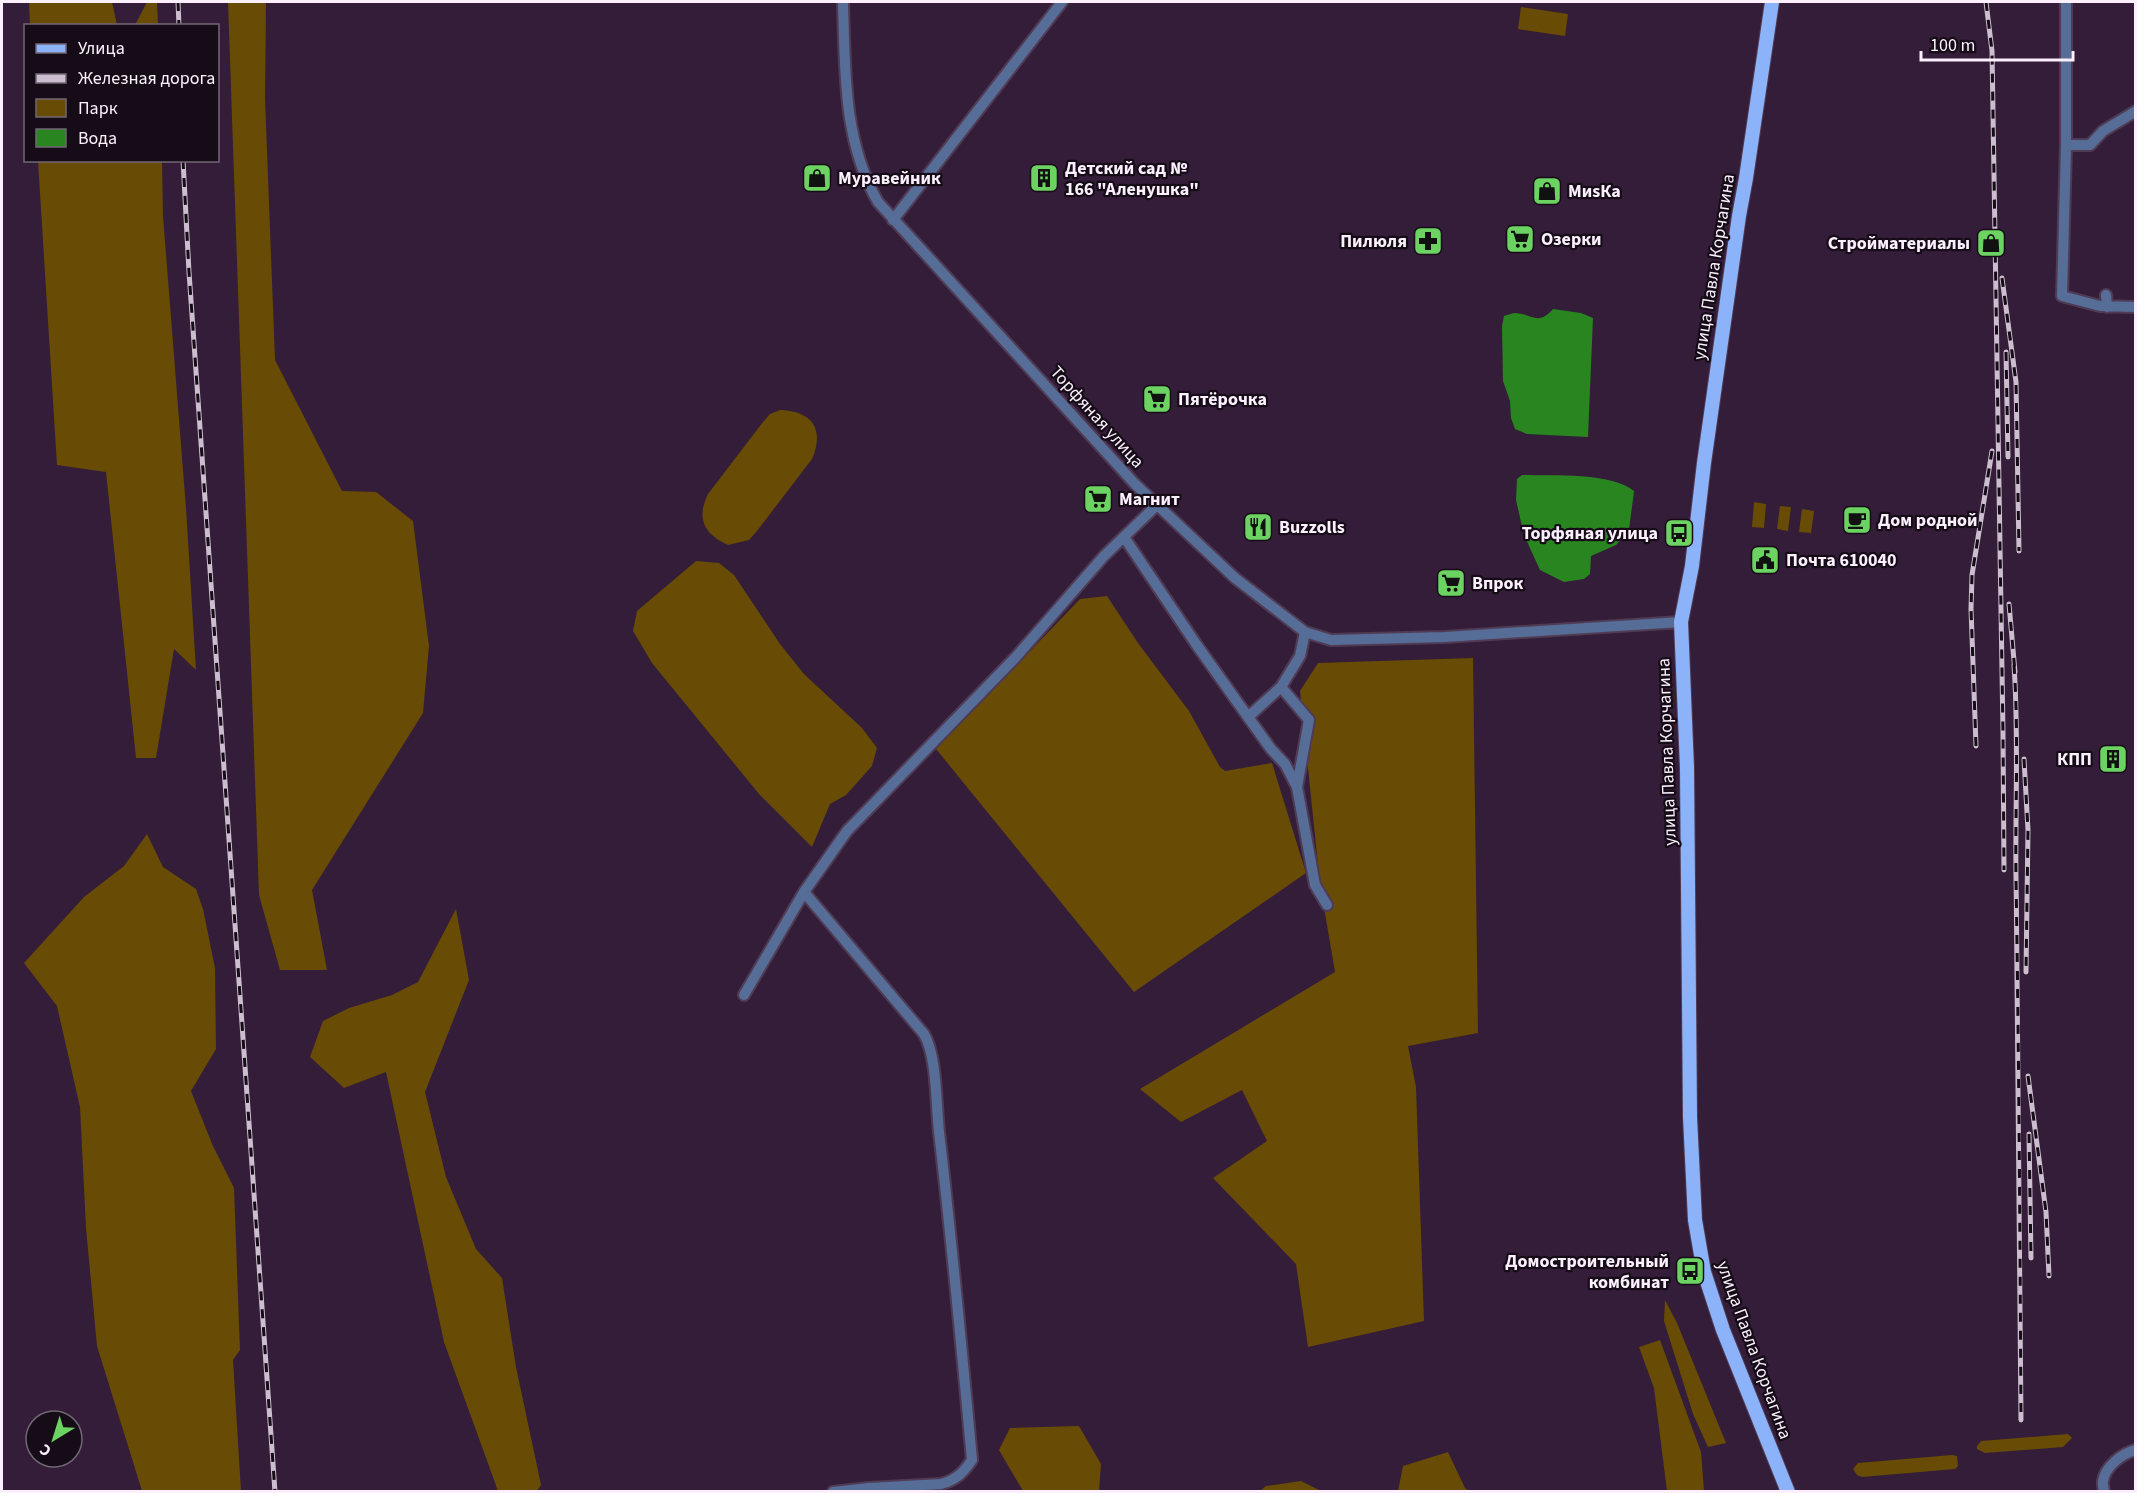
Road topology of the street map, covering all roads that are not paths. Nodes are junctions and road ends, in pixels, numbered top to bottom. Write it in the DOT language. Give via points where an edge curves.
graph roads {
  1 [pos="843,2"];
  2 [pos="1062,2"];
  3 [pos="1772,2"];
  4 [pos="2066,2"];
  5 [pos="2136,111"];
  6 [pos="2066,145"];
  7 [pos="893,220"];
  8 [pos="2106,295"];
  9 [pos="2106,307"];
  10 [pos="2136,307"];
  11 [pos="1157,505"];
  12 [pos="1124,537"];
  13 [pos="1681,622"];
  14 [pos="1305,632"];
  15 [pos="1281,687"];
  16 [pos="1248,717"];
  17 [pos="1297,787"];
  18 [pos="804,892"];
  19 [pos="1327,905"];
  20 [pos="744,995"];
  21 [pos="2136,1450"];
  22 [pos="833,1491"];
  23 [pos="1788,1491"];
  24 [pos="2104,1491"];
  1 -- 7 [label="street, Торфяная улица" via="847,95 857,152 871,190"];
  2 -- 7 [label="street"];
  3 -- 13 [label="main road, улица Павла Корчагина" via="1738,216 1693,564"];
  4 -- 6 [label="street"];
  5 -- 6 [label="street" via="2103,130 2090,145"];
  6 -- 9 [label="street" via="2062,297"];
  7 -- 11 [label="street, Торфяная улица"];
  8 -- 9 [label="street"];
  9 -- 10 [label="street"];
  11 -- 12 [label="street"];
  11 -- 14 [label="street, Торфяная улица" via="1236,578"];
  12 -- 16 [label="street"];
  12 -- 18 [label="street" via="1015,658 867,809"];
  13 -- 14 [label="street, Торфяная улица" via="1445,637 1331,640"];
  13 -- 23 [label="main road, улица Павла Корчагина" via="1687,768 1690,1117 1696,1229 1716,1310"];
  14 -- 15 [label="street" via="1300,656"];
  15 -- 16 [label="street"];
  15 -- 17 [label="street" via="1309,720"];
  16 -- 17 [label="street" via="1285,764"];
  17 -- 19 [label="street" via="1315,885"];
  18 -- 20 [label="street"];
  18 -- 22 [label="street" via="929,1042 957,1284 972,1460 961,1475 941,1484"];
  21 -- 24 [label="street" via="2110,1465 2103,1481"];
}
